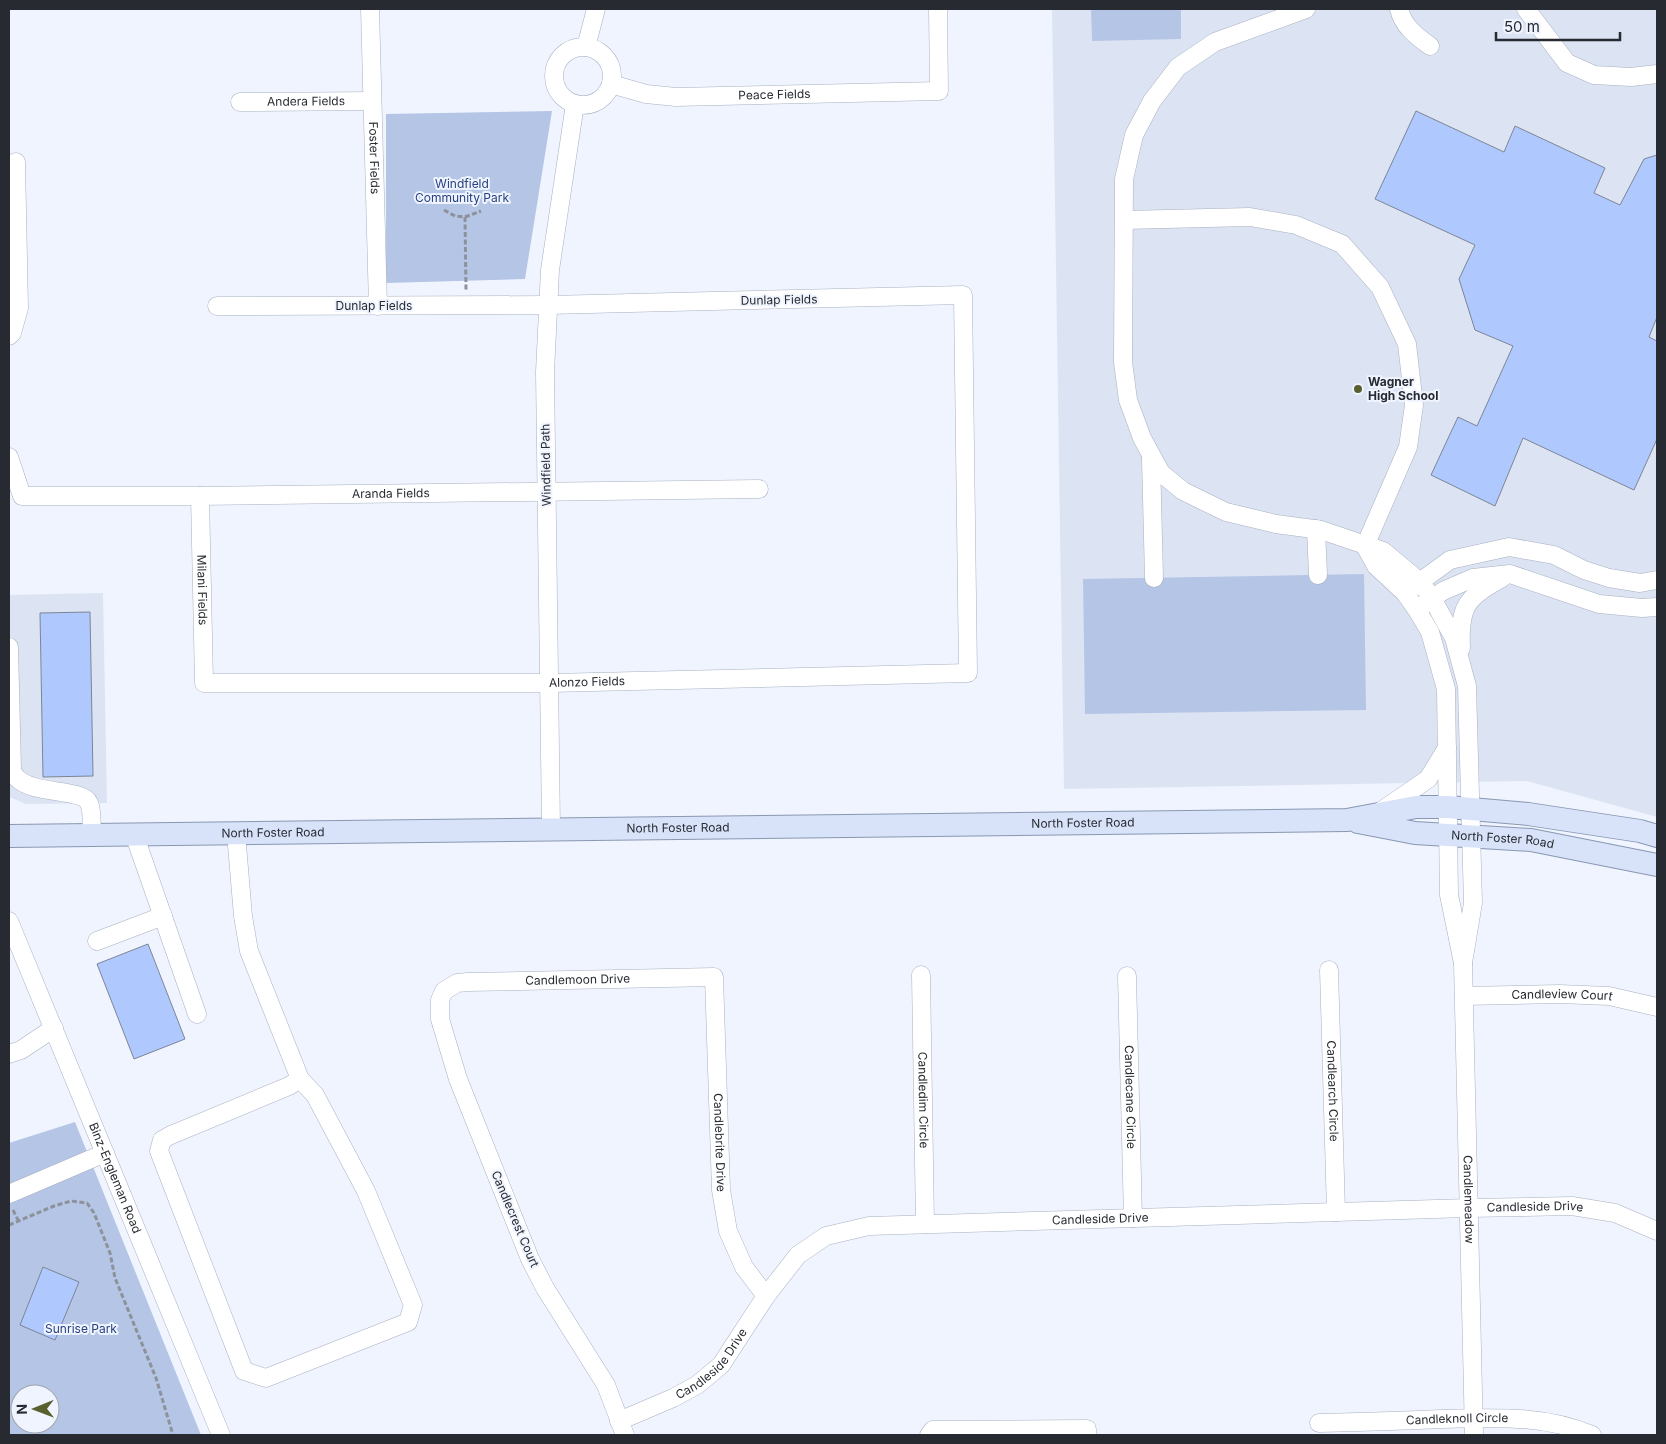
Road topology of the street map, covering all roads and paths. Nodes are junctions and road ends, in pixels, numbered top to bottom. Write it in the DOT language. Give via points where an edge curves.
graph roads {
  1 [pos="370,9"];
  2 [pos="596,9"];
  3 [pos="938,9"];
  4 [pos="1306,9"];
  5 [pos="1399,9"];
  6 [pos="1526,9"];
  7 [pos="1430,46"];
  8 [pos="586,47"];
  9 [pos="1657,74"];
  10 [pos="611,84"];
  11 [pos="372,101"];
  12 [pos="240,102"];
  13 [pos="575,104"];
  14 [pos="12,163"];
  15 [pos="444,210"];
  16 [pos="481,211"];
  17 [pos="465,217"];
  18 [pos="1124,220"];
  19 [pos="549,305"];
  20 [pos="217,306"];
  21 [pos="378,306"];
  22 [pos="466,306"];
  23 [pos="9,336"];
  24 [pos="1151,456"];
  25 [pos="9,457"];
  26 [pos="759,489"];
  27 [pos="546,492"];
  28 [pos="200,496"];
  29 [pos="1316,529"];
  30 [pos="1366,546"];
  31 [pos="1510,574"];
  32 [pos="1318,575"];
  33 [pos="1154,578"];
  34 [pos="1657,580"];
  35 [pos="1419,581"];
  36 [pos="1405,593"];
  37 [pos="1432,598"];
  38 [pos="1657,607"];
  39 [pos="1417,610"];
  40 [pos="9,647"];
  41 [pos="1462,668"];
  42 [pos="968,673"];
  43 [pos="204,683"];
  44 [pos="550,683"];
  45 [pos="1447,747"];
  46 [pos="10,767"];
  47 [pos="1448,807"];
  48 [pos="1471,808"];
  49 [pos="1376,815"];
  50 [pos="1347,820"];
  51 [pos="551,828"];
  52 [pos="236,832"];
  53 [pos="134,834"];
  54 [pos="92,835"];
  55 [pos="1448,835"];
  56 [pos="9,836"];
  57 [pos="1472,836"];
  58 [pos="1657,836"];
  59 [pos="1657,865"];
  60 [pos="163,916"];
  61 [pos="9,921"];
  62 [pos="97,941"];
  63 [pos="1463,963"];
  64 [pos="1329,970"];
  65 [pos="922,975"];
  66 [pos="1127,976"];
  67 [pos="714,977"];
  68 [pos="444,991"];
  69 [pos="1464,996"];
  70 [pos="1657,1007"];
  71 [pos="198,1014"];
  72 [pos="54,1028"];
  73 [pos="9,1054"];
  74 [pos="300,1079"];
  75 [pos="106,1153"];
  76 [pos="9,1194"];
  77 [pos="1469,1208"];
  78 [pos="1336,1212"];
  79 [pos="1133,1218"];
  80 [pos="925,1224"];
  81 [pos="9,1225"];
  82 [pos="1657,1232"];
  83 [pos="766,1296"];
  84 [pos="1319,1423"];
  85 [pos="1473,1427"];
  86 [pos="622,1428"];
  87 [pos="1087,1432"];
  88 [pos="173,1435"];
  89 [pos="221,1435"];
  90 [pos="929,1435"];
  91 [pos="1592,1435"];
  1 -- 11 [label="street, Foster Fields"];
  2 -- 8 [label="street"];
  3 -- 10 [label="street, Peace Fields" via="939,91 676,97 646,94"];
  4 -- 18 [label="street" via="1215,42 1178,67 1152,101 1134,134 1124,179"];
  5 -- 7 [label="street" via="1412,33"];
  6 -- 9 [label="street" via="1567,63 1594,75 1631,77"];
  8 -- 10 [label="street" via="600,52 610,64"];
  8 -- 13 [label="street" via="575,47 566,52 554,70 558,91"];
  10 -- 13 [label="street" via="597,102"];
  11 -- 12 [label="street, Andera Fields"];
  11 -- 21 [label="street, Foster Fields"];
  13 -- 19 [label="street, Windfield Path" via="550,270"];
  14 -- 23 [label="street" via="19,308"];
  15 -- 17 [label="path"];
  16 -- 17 [label="path"];
  17 -- 22 [label="path"];
  18 -- 24 [label="street" via="1123,362 1128,400"];
  18 -- 30 [label="street" via="1250,217 1296,225 1342,244 1380,287 1407,344 1414,405 1408,447"];
  19 -- 22 [label="street, Dunlap Fields"];
  19 -- 27 [label="street, Windfield Path" via="545,372"];
  19 -- 42 [label="street, Dunlap Fields" via="963,295"];
  20 -- 21 [label="street, Dunlap Fields"];
  21 -- 22 [label="street, Dunlap Fields"];
  24 -- 29 [label="street" via="1161,473 1182,490 1226,512 1276,524"];
  24 -- 33 [label="street"];
  25 -- 28 [label="street, Aranda Fields" via="22,496"];
  26 -- 27 [label="street, Aranda Fields"];
  27 -- 28 [label="street, Aranda Fields"];
  27 -- 44 [label="street, Windfield Path"];
  28 -- 43 [label="street, Milani Fields"];
  29 -- 30 [label="street"];
  29 -- 32 [label="street"];
  30 -- 35 [label="street" via="1383,551"];
  30 -- 36 [label="street, Candlemeadow" via="1376,566"];
  31 -- 37 [label="street" via="1473,578"];
  31 -- 38 [label="street" via="1599,604"];
  31 -- 41 [label="street" via="1479,591 1465,608 1461,631"];
  34 -- 35 [label="street" via="1640,582 1609,578 1554,555 1509,547 1450,560"];
  35 -- 36 [label="street"];
  35 -- 37 [label="street"];
  36 -- 39 [label="street, Candlemeadow"];
  37 -- 39 [label="street"];
  37 -- 41 [label="street" via="1454,638"];
  39 -- 45 [label="street, Candlemeadow" via="1430,632 1446,689"];
  40 -- 46 [label="street"];
  41 -- 48 [label="street, Candlemeadow" via="1467,686"];
  42 -- 44 [label="street, Alonzo Fields"];
  43 -- 44 [label="street, Alonzo Fields"];
  44 -- 51 [label="street, Windfield Path"];
  45 -- 47 [label="street, Candlemeadow"];
  45 -- 49 [label="street" via="1428,779"];
  46 -- 54 [label="street" via="17,779 38,789 78,795 88,801"];
  47 -- 48 [label="main road, North Foster Road"];
  47 -- 49 [label="main road, North Foster Road" via="1416,807"];
  47 -- 55 [label="street, Candlemeadow"];
  48 -- 57 [label="street, Candlemeadow"];
  48 -- 58 [label="main road, North Foster Road" via="1528,814"];
  49 -- 50 [label="main road, North Foster Road"];
  50 -- 51 [label="main road, North Foster Road"];
  50 -- 55 [label="main road, North Foster Road" via="1415,833"];
  51 -- 52 [label="main road, North Foster Road"];
  52 -- 53 [label="main road, North Foster Road"];
  52 -- 74 [label="street" via="249,951"];
  53 -- 54 [label="main road, North Foster Road"];
  53 -- 60 [label="street"];
  54 -- 56 [label="main road, North Foster Road"];
  55 -- 57 [label="main road, North Foster Road"];
  55 -- 63 [label="street, Candlemeadow" via="1449,895"];
  57 -- 59 [label="main road, North Foster Road" via="1531,840"];
  57 -- 63 [label="street, Candlemeadow" via="1473,904"];
  60 -- 62 [label="street"];
  60 -- 71 [label="street"];
  61 -- 72 [label="street, Binz-Engleman Road"];
  63 -- 69 [label="street, Candlemeadow"];
  64 -- 78 [label="street, Candlearch Circle"];
  65 -- 80 [label="street, Candledim Circle"];
  66 -- 79 [label="street, Candlecane Circle"];
  67 -- 68 [label="street, Candlemoon Drive" via="468,982 457,983"];
  67 -- 83 [label="street, Candlebrite Drive" via="722,1190 728,1231 744,1267"];
  68 -- 86 [label="street, Candlecrest Court" via="440,1000 440,1019 458,1079 530,1259 606,1385"];
  69 -- 70 [label="street, Candleview Court" via="1609,996"];
  69 -- 77 [label="street, Candlemeadow"];
  72 -- 73 [label="street" via="21,1050"];
  72 -- 75 [label="street, Binz-Engleman Road"];
  74 -- 74 [label="street" via="314,1095 366,1191 413,1305 408,1322 266,1378 244,1371 159,1151 162,1140 171,1135"];
  75 -- 76 [label="street"];
  75 -- 89 [label="street, Binz-Engleman Road"];
  77 -- 78 [label="street, Candleside Drive"];
  77 -- 82 [label="street, Candleside Drive" via="1572,1206 1615,1213"];
  77 -- 85 [label="street, Candlemeadow"];
  78 -- 79 [label="street, Candleside Drive"];
  79 -- 80 [label="street, Candleside Drive"];
  80 -- 83 [label="street, Candleside Drive" via="868,1226 826,1236 798,1255"];
  81 -- 88 [label="path" via="71,1201 87,1203 110,1252 115,1278 156,1378"];
  83 -- 86 [label="street, Candleside Drive" via="722,1365 697,1385"];
  84 -- 85 [label="street, Candleknoll Circle"];
  85 -- 91 [label="street, Candleknoll Circle" via="1530,1419"];
  87 -- 90 [label="street" via="933,1430"];
}
